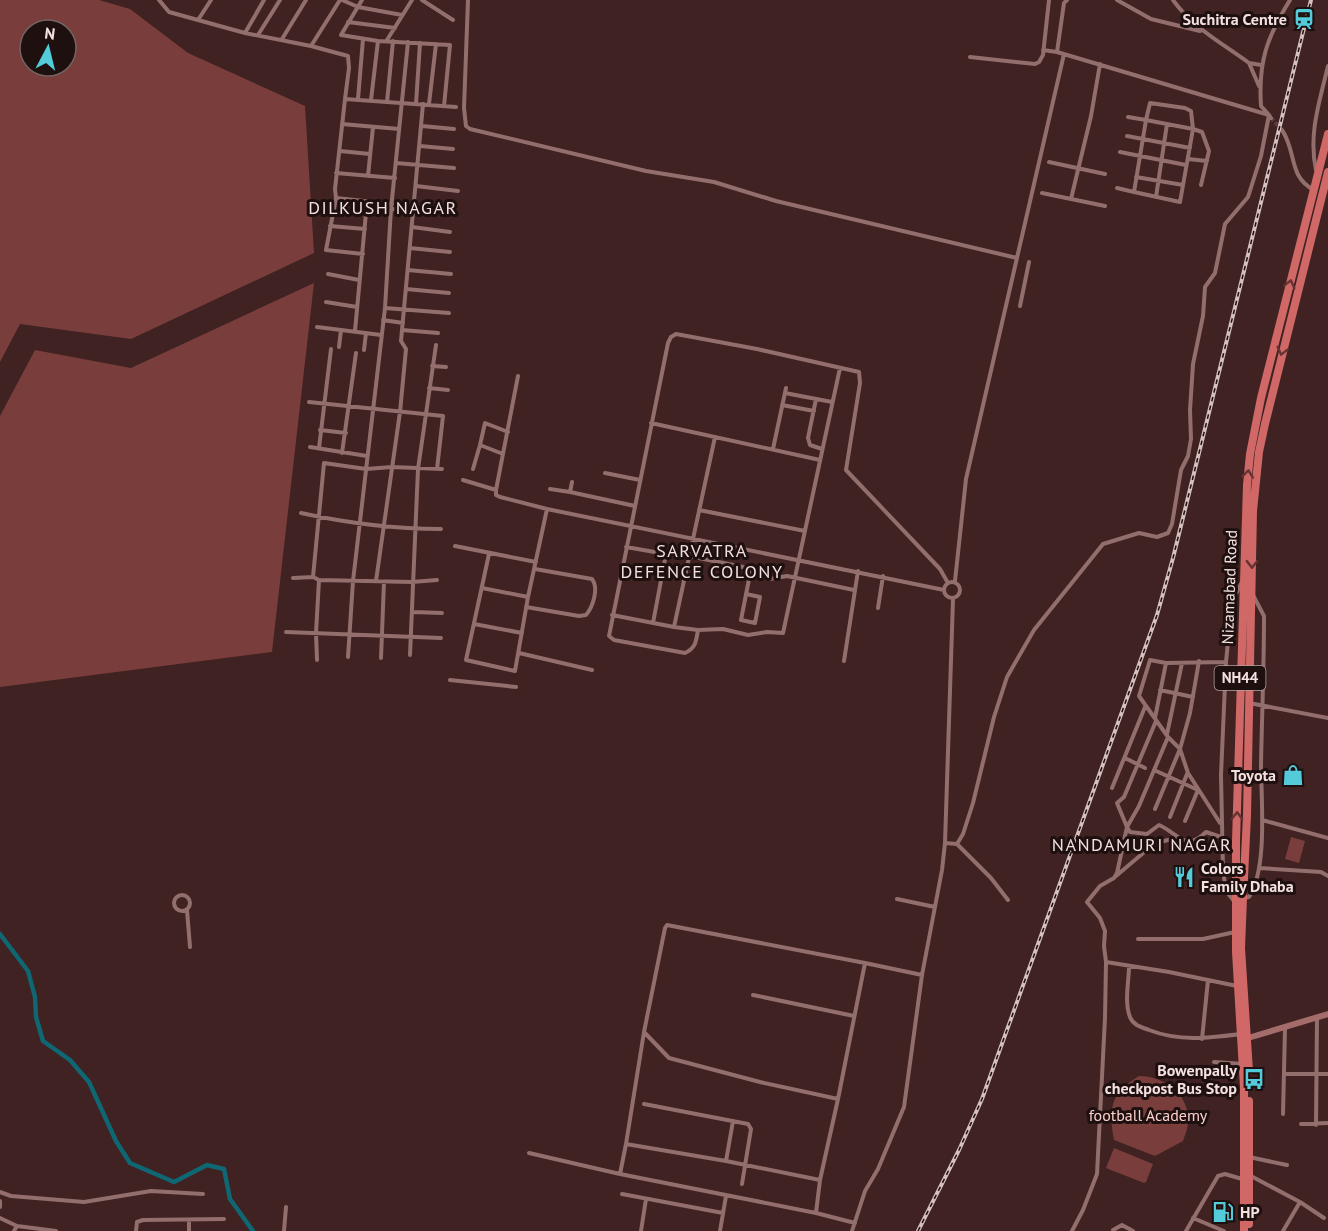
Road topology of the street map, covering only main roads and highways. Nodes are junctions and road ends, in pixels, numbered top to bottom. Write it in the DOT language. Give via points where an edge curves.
graph roads {
  1 [pos="1328,134"];
  2 [pos="1325,177"];
  3 [pos="1302,255"];
  4 [pos="1249,520"];
  5 [pos="1239,900"];
  6 [pos="1244,1036"];
  7 [pos="1245,1177"];
  8 [pos="1244,1231"];
  9 [pos="1249,1231"];
  1 -- 2 [label="highway, Nizamabad Road / NH44"];
  2 -- 3 [label="highway, Nizamabad Road / NH44"];
  2 -- 3 [label="highway, Nizamabad Road / NH44" via="1315,190"];
  3 -- 4 [label="highway, Nizamabad Road / NH44" via="1259,452"];
  5 -- 4 [label="highway, Nizamabad Road / NH44, one-way" via="1242,581"];
  4 -- 5 [label="highway, Nizamabad Road / NH44, one-way" via="1247,816"];
  5 -- 6 [label="highway, Nizamabad Road / NH44"];
  5 -- 6 [label="highway, Nizamabad Road / NH44" via="1237,986"];
  6 -- 7 [label="highway, Nizamabad Road / NH44"];
  6 -- 7 [label="highway, Nizamabad Road / NH44" via="1249,1157"];
  7 -- 8 [label="highway, Nizamabad Road / NH44"];
  7 -- 9 [label="highway, Nizamabad Road / NH44"];
}
